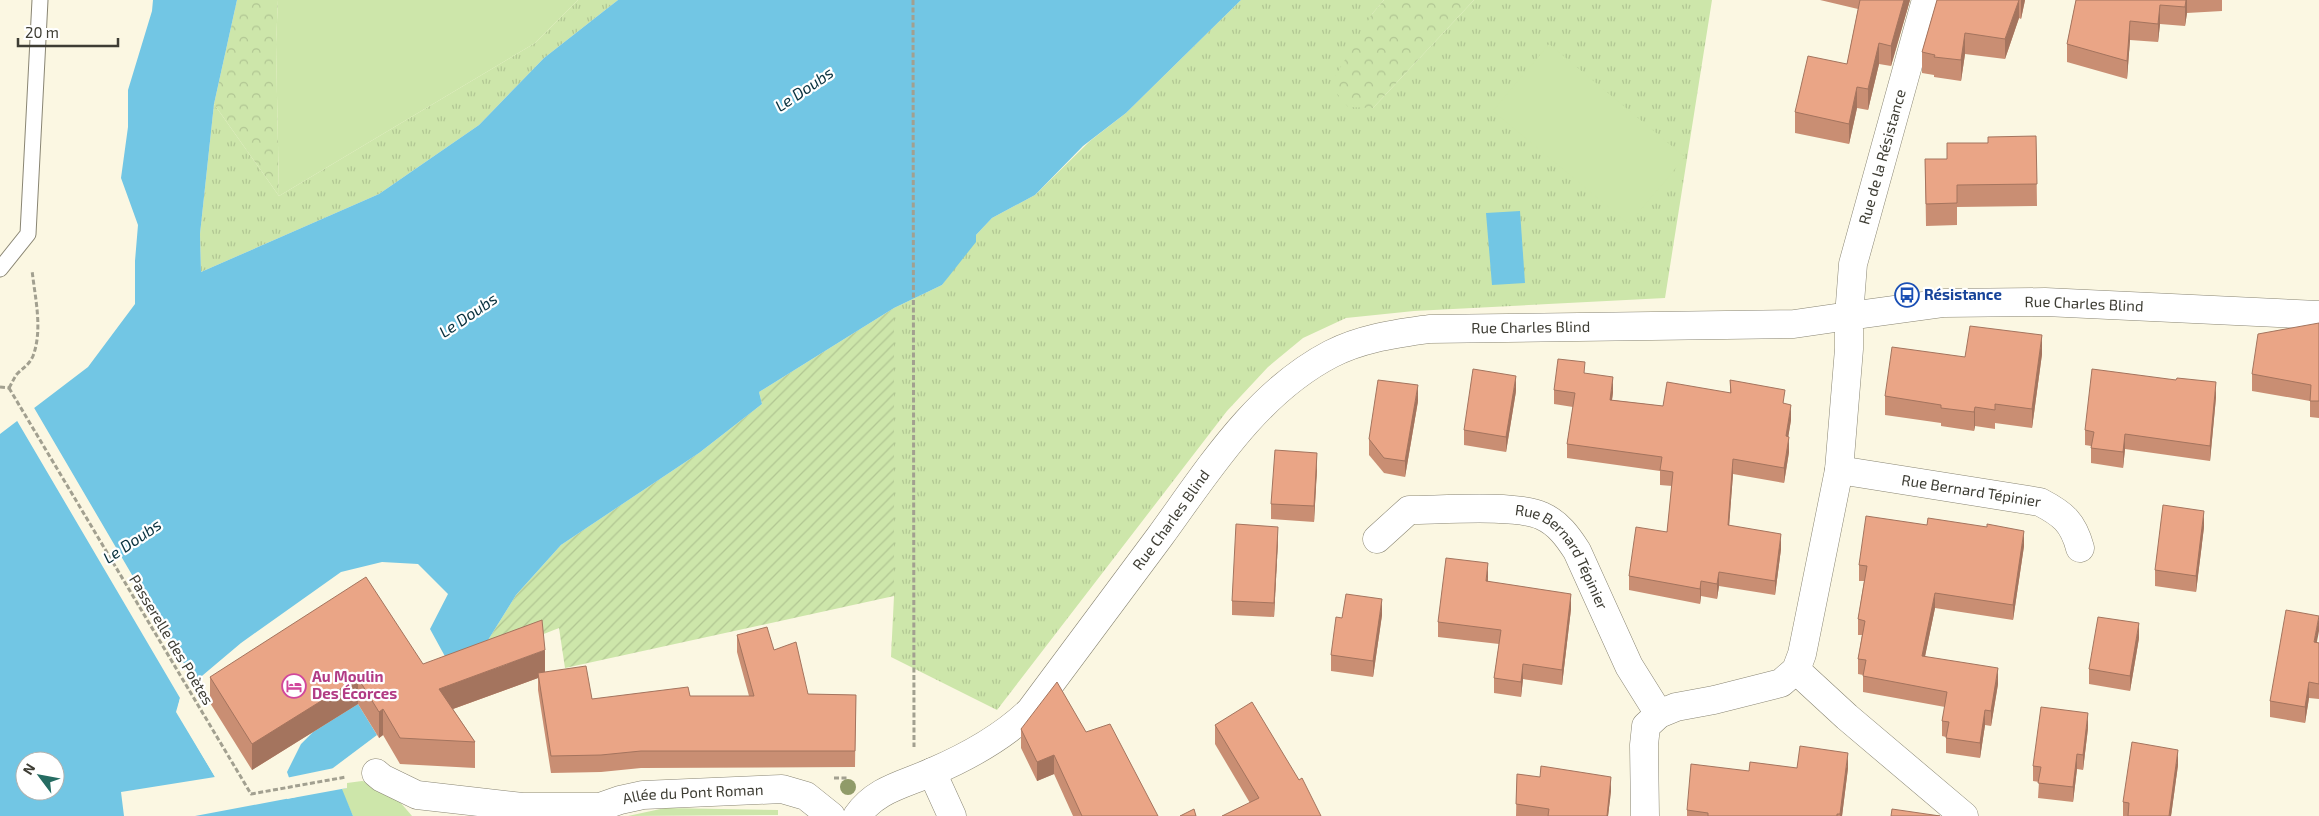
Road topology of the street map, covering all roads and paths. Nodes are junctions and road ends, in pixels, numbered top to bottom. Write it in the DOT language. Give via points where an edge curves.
graph roads {
  1 [pos="40,0"];
  2 [pos="913,0"];
  3 [pos="1926,0"];
  4 [pos="28,234"];
  5 [pos="0,269"];
  6 [pos="2319,315"];
  7 [pos="1849,316"];
  8 [pos="0,387"];
  9 [pos="9,388"];
  10 [pos="1838,470"];
  11 [pos="1376,539"];
  12 [pos="2080,548"];
  13 [pos="1796,670"];
  14 [pos="1659,714"];
  15 [pos="376,773"];
  16 [pos="923,775"];
  17 [pos="346,777"];
  18 [pos="831,816"];
  19 [pos="857,816"];
  20 [pos="952,816"];
  21 [pos="1645,816"];
  22 [pos="1964,816"];
  1 -- 4 [label="lane"];
  2 -- 16 [label="path" via="914,339"];
  3 -- 7 [label="street, Rue de la Résistance" via="1853,264"];
  4 -- 5 [label="lane"];
  4 -- 9 [label="path" via="37,338 32,357"];
  6 -- 7 [label="street, Rue Charles Blind" via="2045,302 1944,303"];
  7 -- 10 [label="street"];
  7 -- 16 [label="street, Rue Charles Blind" via="1794,324 1429,329 1355,343 1330,355 1283,388 1228,444 1030,711 1011,730"];
  8 -- 9 [label="path"];
  9 -- 17 [label="path, Passerelle des Poètes" via="251,794"];
  10 -- 12 [label="street, Rue Bernard Tépinier" via="2040,502 2061,514 2076,532"];
  10 -- 13 [label="street" via="1802,654"];
  11 -- 14 [label="street, Rue Bernard Tépinier" via="1409,510 1518,510 1542,516 1566,536 1577,551 1629,666"];
  13 -- 14 [label="street" via="1781,683 1676,707"];
  13 -- 22 [label="street"];
  14 -- 21 [label="street" via="1646,726"];
  15 -- 18 [label="street, Allée du Pont Roman" via="417,795 522,807 600,807 643,795 782,788 806,796"];
  16 -- 19 [label="street, Rue Charles Blind" via="882,792"];
  16 -- 20 [label="street"];
}
